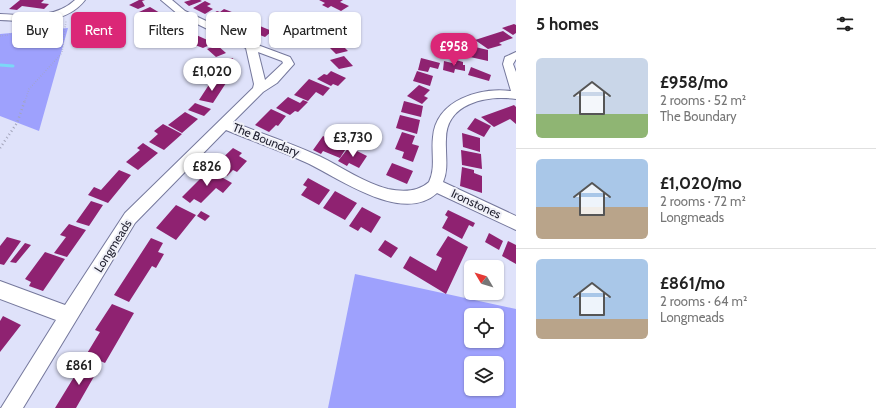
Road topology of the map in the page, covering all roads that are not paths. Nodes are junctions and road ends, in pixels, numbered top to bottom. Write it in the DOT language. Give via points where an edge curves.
graph roads {
  1 [pos="80,0"];
  2 [pos="166,0"];
  3 [pos="0,18"];
  4 [pos="206,24"];
  5 [pos="251,48"];
  6 [pos="256,48"];
  7 [pos="516,55"];
  8 [pos="259,89"];
  9 [pos="516,89"];
  10 [pos="516,95"];
  11 [pos="225,124"];
  12 [pos="436,185"];
  13 [pos="516,223"];
  14 [pos="0,290"];
  15 [pos="70,316"];
  16 [pos="11,408"];
  1 -- 3 [label="street" via="67,12 39,18"];
  2 -- 4 [label="street, Longmeads" via="182,13"];
  5 -- 8 [label="street"];
  6 -- 8 [label="street, Longmeads" via="286,59 289,64 273,80"];
  7 -- 9 [label="street" via="509,59 508,64"];
  8 -- 11 [label="street, Longmeads"];
  10 -- 12 [label="street" via="492,93 470,99 443,118 439,130 440,167"];
  11 -- 12 [label="street, The Boundary" via="310,158 383,193 399,197 417,196 427,193"];
  11 -- 15 [label="street, Longmeads" via="130,218"];
  12 -- 13 [label="street, Ironstones"];
  14 -- 15 [label="street"];
  15 -- 16 [label="street, Longmeads"];
}
